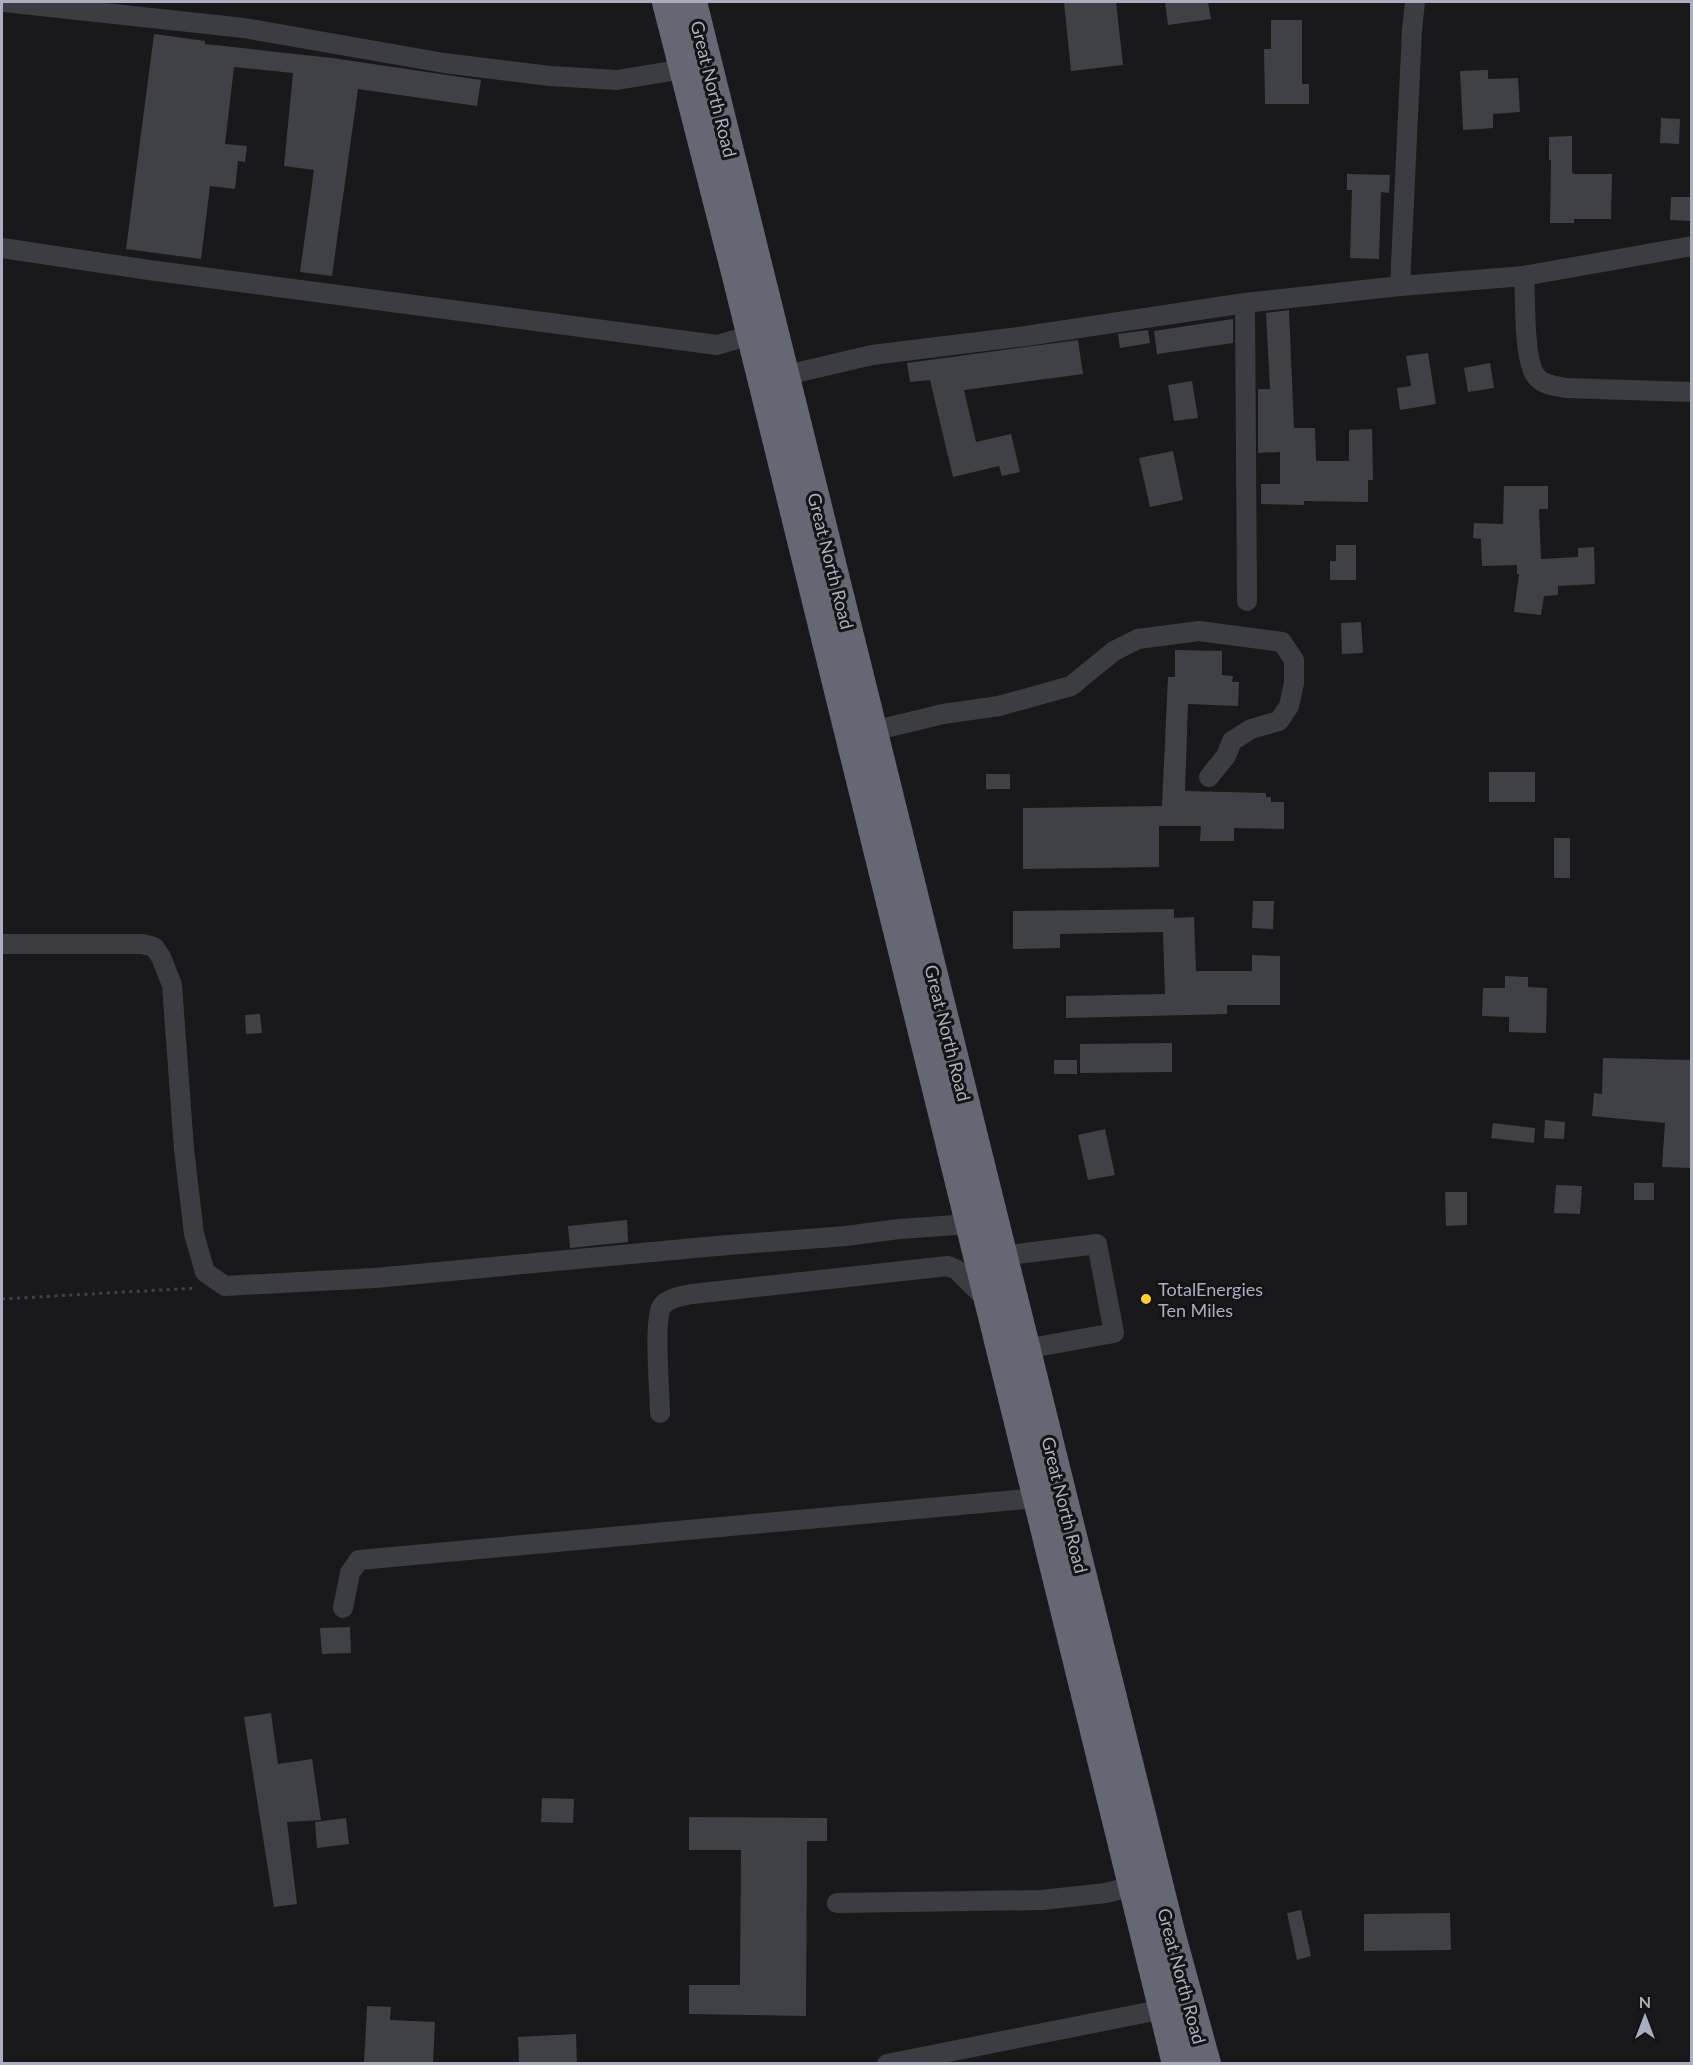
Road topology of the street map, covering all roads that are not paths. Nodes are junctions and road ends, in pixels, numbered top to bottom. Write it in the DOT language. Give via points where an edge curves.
graph roads {
  1 [pos="4,2"];
  2 [pos="667,2"];
  3 [pos="692,2"];
  4 [pos="1415,2"];
  5 [pos="684,69"];
  6 [pos="1692,246"];
  7 [pos="2,248"];
  8 [pos="1524,276"];
  9 [pos="1400,286"];
  10 [pos="1245,303"];
  11 [pos="762,332"];
  12 [pos="774,379"];
  13 [pos="1692,392"];
  14 [pos="1247,601"];
  15 [pos="873,731"];
  16 [pos="1209,777"];
  17 [pos="2,944"];
  18 [pos="970,1224"];
  19 [pos="991,1258"];
  20 [pos="990,1304"];
  21 [pos="1014,1351"];
  22 [pos="660,1413"];
  23 [pos="1038,1498"];
  24 [pos="343,1608"];
  25 [pos="1133,1886"];
  26 [pos="837,1903"];
  27 [pos="1164,2009"];
  28 [pos="887,2064"];
  29 [pos="1177,2064"];
  30 [pos="1206,2064"];
  1 -- 5 [label="street" via="244,28 444,63 550,76 618,80"];
  2 -- 5 [label="highway, Great North Road"];
  3 -- 11 [label="highway, Great North Road"];
  4 -- 9 [label="street"];
  5 -- 11 [label="highway, Great North Road"];
  6 -- 8 [label="street"];
  7 -- 11 [label="street" via="717,345"];
  8 -- 9 [label="street"];
  8 -- 13 [label="street" via="1528,362 1536,378 1566,388"];
  9 -- 10 [label="street"];
  10 -- 12 [label="street" via="872,355"];
  10 -- 14 [label="street"];
  11 -- 12 [label="highway, Great North Road"];
  12 -- 15 [label="highway, Great North Road"];
  12 -- 18 [label="highway, Great North Road"];
  15 -- 16 [label="street" via="943,714 999,706 1071,686 1114,651 1138,639 1199,631 1282,642 1294,660 1289,706 1279,721 1251,729 1232,741 1226,756"];
  15 -- 19 [label="highway, Great North Road"];
  17 -- 18 [label="street" via="142,944 154,947 162,957 172,985 194,1234 205,1272 225,1286 375,1278"];
  18 -- 19 [label="highway, Great North Road"];
  19 -- 20 [label="highway, Great North Road"];
  19 -- 21 [label="highway, Great North Road"];
  19 -- 21 [label="street" via="1097,1244 1114,1333"];
  20 -- 21 [label="highway, Great North Road"];
  20 -- 22 [label="street" via="957,1270 948,1266 692,1294 669,1300 661,1307 658,1325"];
  21 -- 23 [label="highway, Great North Road"];
  21 -- 30 [label="highway, Great North Road"];
  23 -- 24 [label="street" via="359,1560 350,1573"];
  23 -- 25 [label="highway, Great North Road"];
  25 -- 26 [label="street" via="1042,1900"];
  25 -- 27 [label="highway, Great North Road"];
  27 -- 28 [label="street"];
  27 -- 29 [label="highway, Great North Road"];
}
